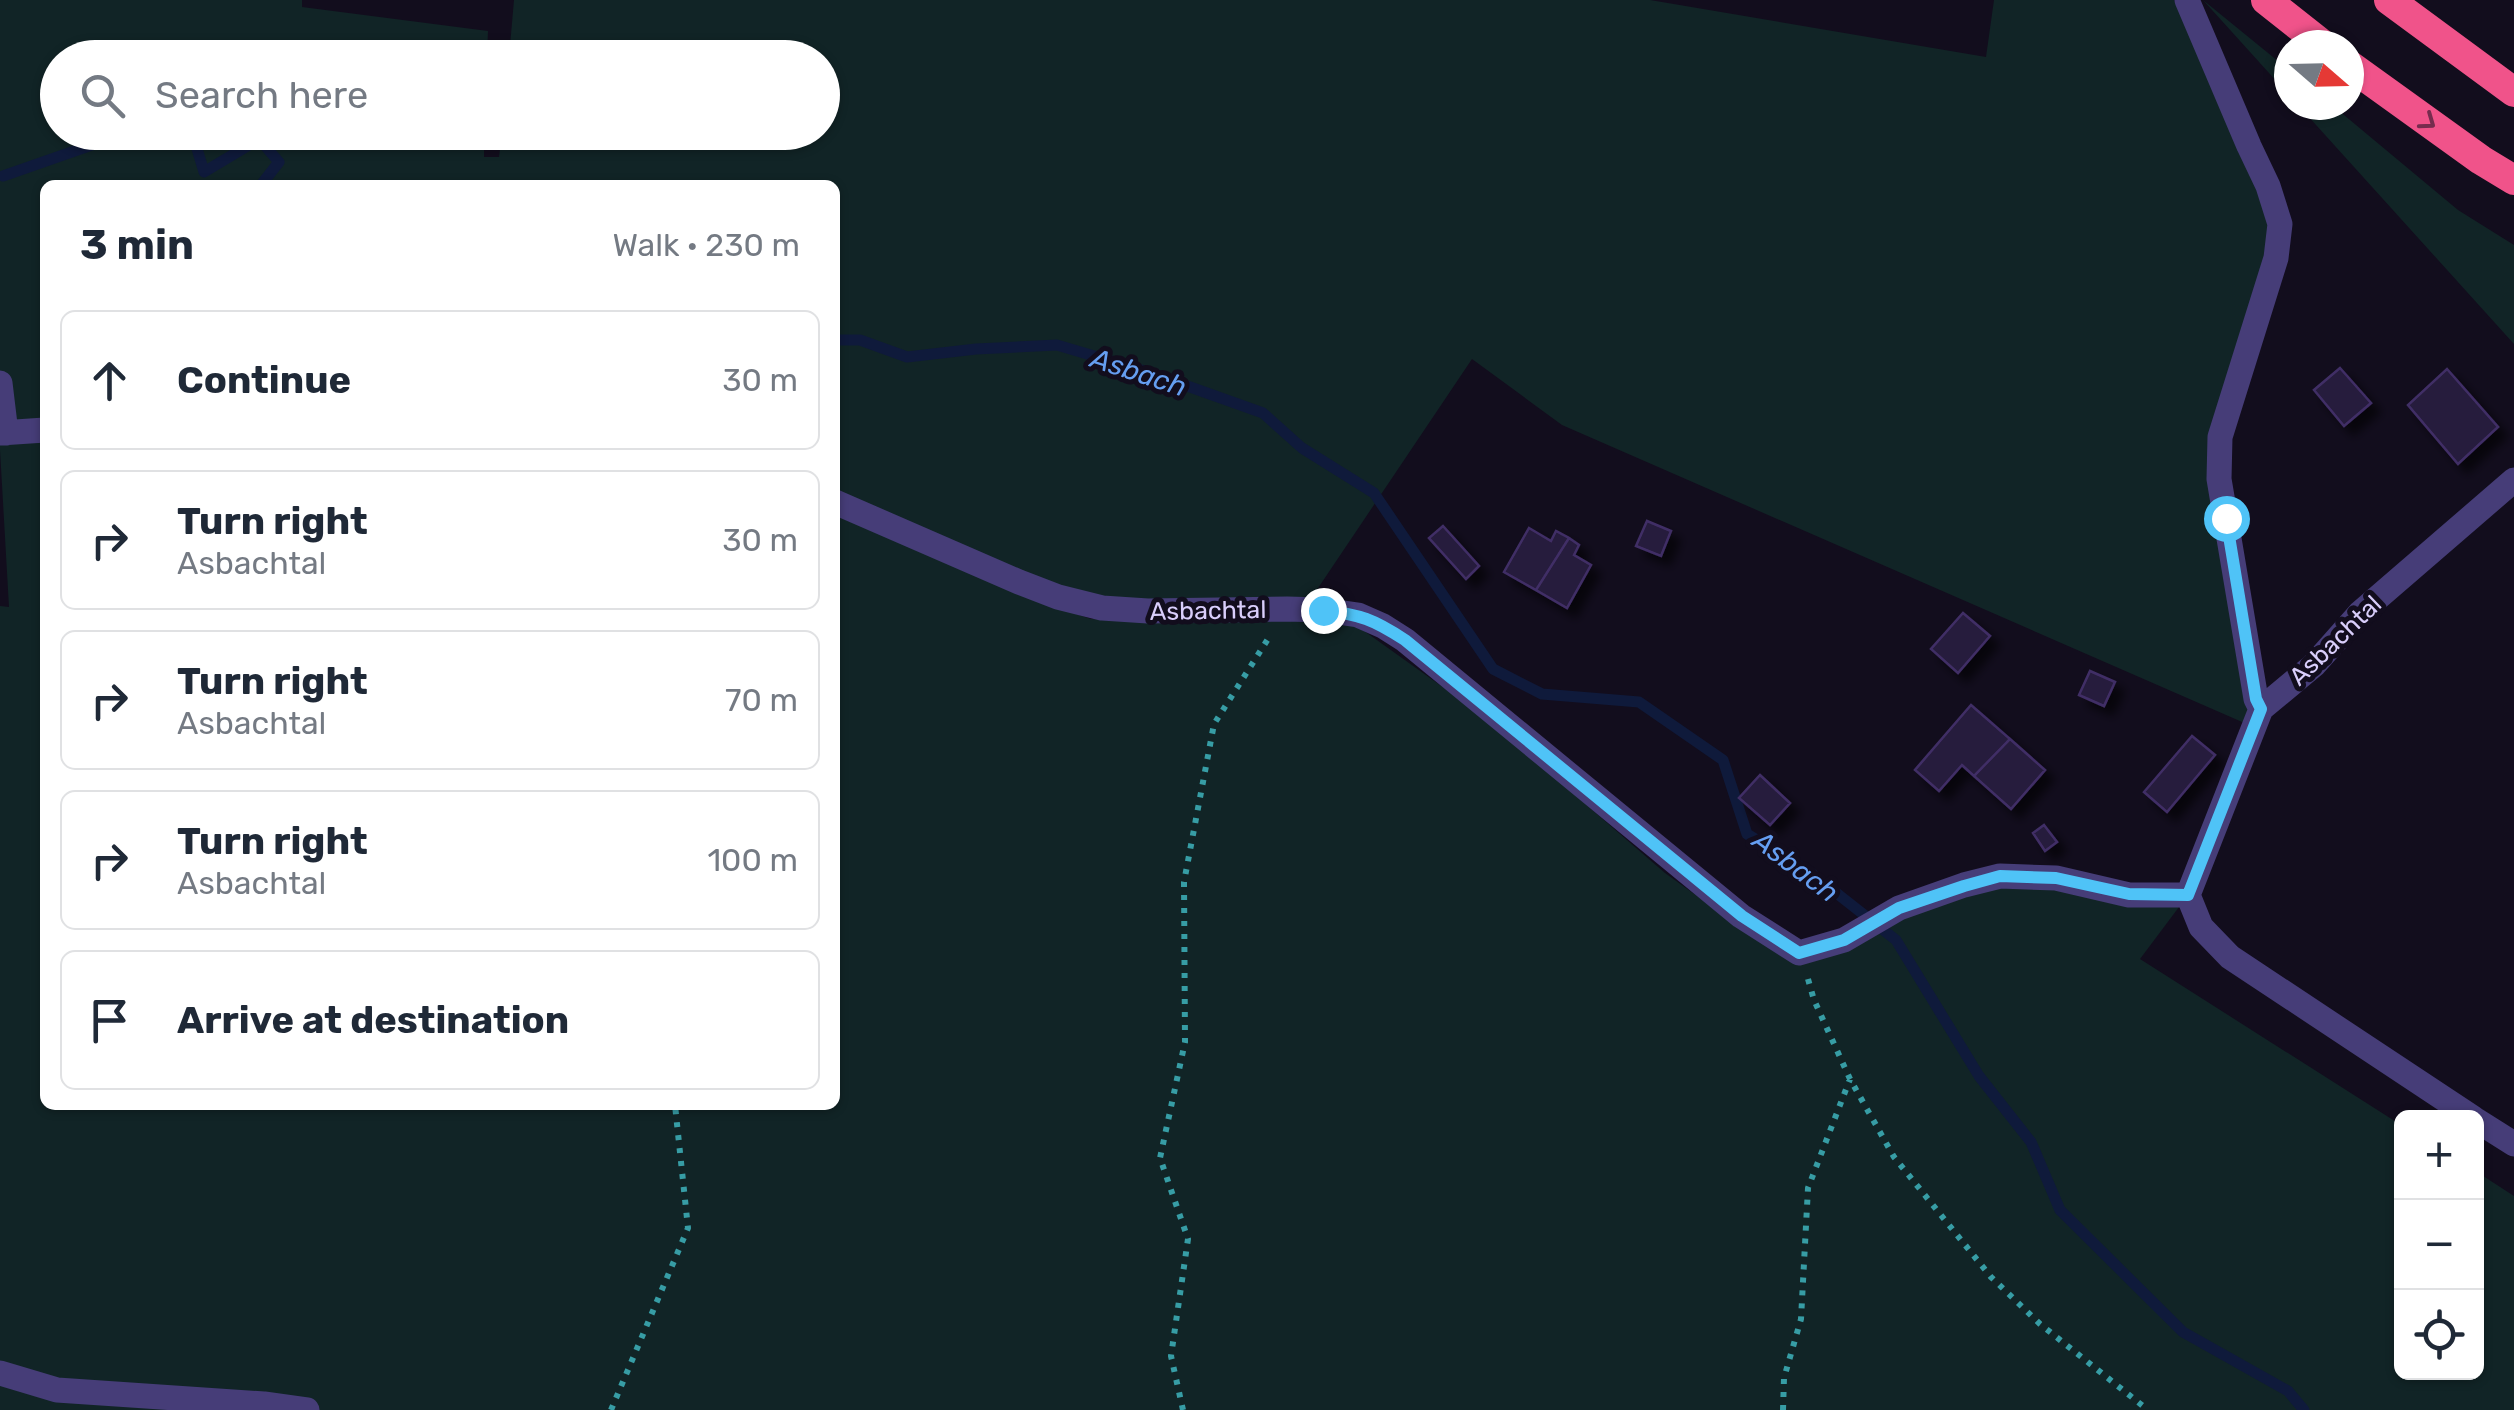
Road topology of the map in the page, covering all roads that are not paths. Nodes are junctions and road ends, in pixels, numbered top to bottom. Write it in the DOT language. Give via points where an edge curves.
graph roads {
  1 [pos="2187,0"];
  2 [pos="2266,0"];
  3 [pos="2389,0"];
  4 [pos="2304,30"];
  5 [pos="2364,76"];
  6 [pos="2514,92"];
  7 [pos="2514,180"];
  8 [pos="0,382"];
  9 [pos="40,430"];
  10 [pos="3,433"];
  11 [pos="2514,480"];
  12 [pos="840,504"];
  13 [pos="2261,709"];
  14 [pos="2188,895"];
  15 [pos="2463,1110"];
  16 [pos="2484,1124"];
  17 [pos="2514,1144"];
  18 [pos="0,1373"];
  19 [pos="307,1410"];
  1 -- 13 [label="street" via="2280,224 2276,258 2220,437 2219,479"];
  2 -- 4 [label="highway"];
  3 -- 6 [label="highway"];
  5 -- 7 [label="highway, one-way"];
  8 -- 10 [label="street"];
  9 -- 10 [label="street"];
  11 -- 13 [label="street, Asbachtal"];
  12 -- 14 [label="street, Asbachtal" via="1019,582 1102,608 1358,614 1405,640 1742,916 1799,953 1844,940 1899,908 2000,876"];
  13 -- 14 [label="street, Asbachtal"];
  14 -- 15 [label="street" via="2201,928 2230,957"];
  16 -- 17 [label="street"];
  18 -- 19 [label="street" via="57,1390"];
}
